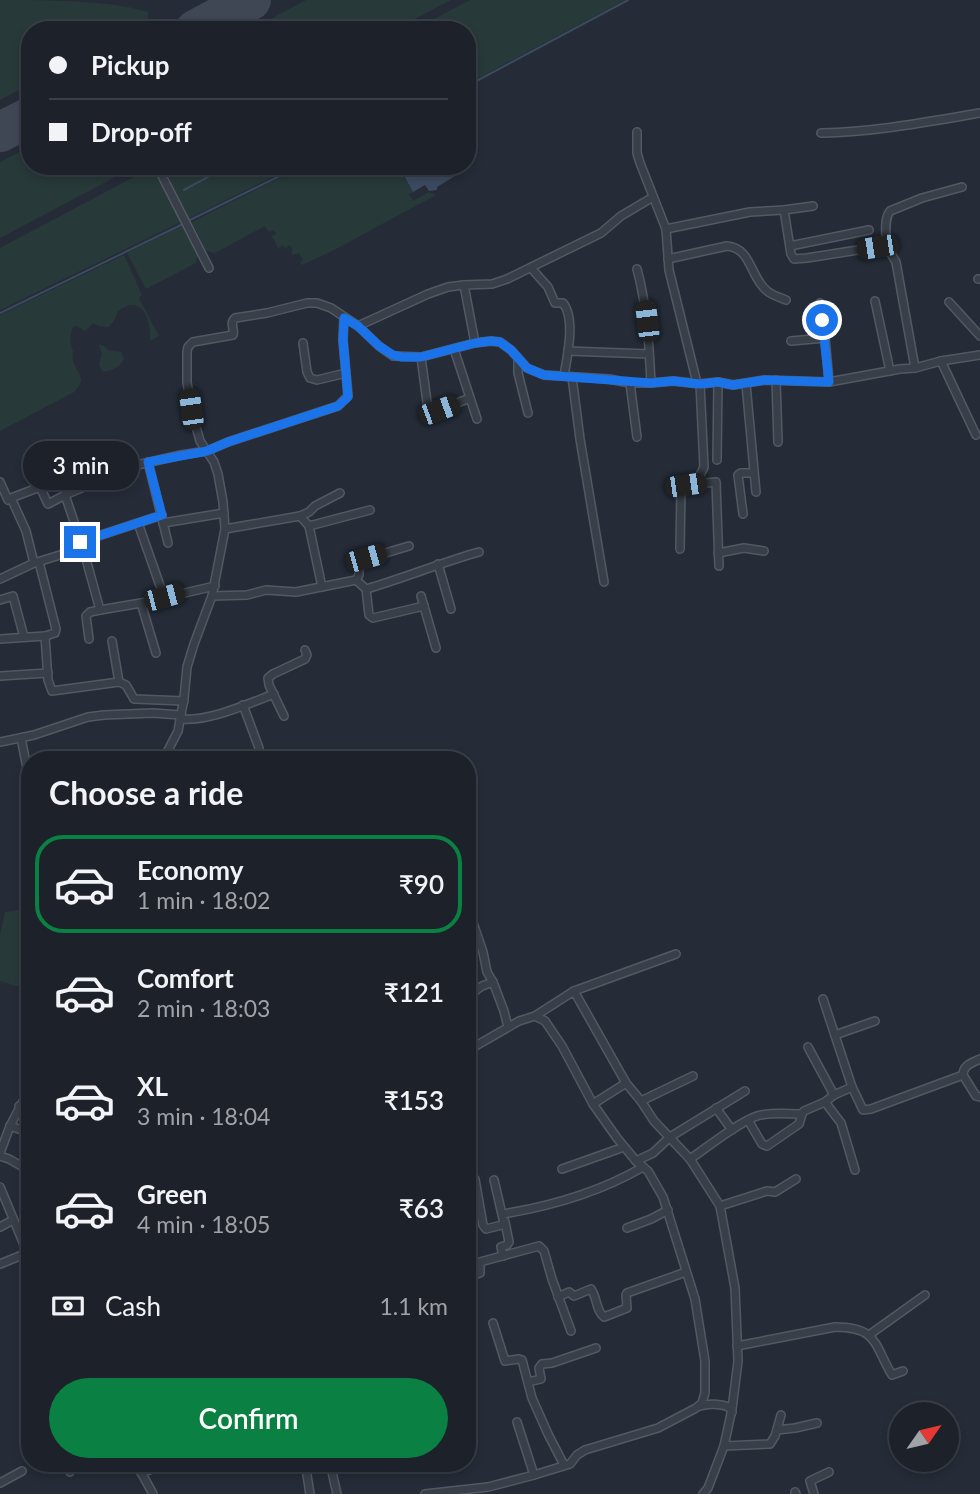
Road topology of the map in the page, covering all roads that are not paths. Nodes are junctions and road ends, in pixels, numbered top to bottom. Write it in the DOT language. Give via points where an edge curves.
graph roads {
  1 [pos="980,113"];
  2 [pos="637,132"];
  3 [pos="821,134"];
  4 [pos="162,175"];
  5 [pos="961,187"];
  6 [pos="653,197"];
  7 [pos="813,206"];
  8 [pos="784,210"];
  9 [pos="666,229"];
  10 [pos="869,230"];
  11 [pos="790,246"];
  12 [pos="886,249"];
  13 [pos="668,260"];
  14 [pos="209,268"];
  15 [pos="531,268"];
  16 [pos="637,268"];
  17 [pos="464,285"];
  18 [pos="786,300"];
  19 [pos="875,301"];
  20 [pos="949,302"];
  21 [pos="820,303"];
  22 [pos="344,318"];
  23 [pos="358,326"];
  24 [pos="980,336"];
  25 [pos="825,338"];
  26 [pos="791,341"];
  27 [pos="303,343"];
  28 [pos="475,343"];
  29 [pos="454,349"];
  30 [pos="568,351"];
  31 [pos="649,354"];
  32 [pos="980,355"];
  33 [pos="421,357"];
  34 [pos="518,358"];
  35 [pos="942,361"];
  36 [pos="915,368"];
  37 [pos="890,371"];
  38 [pos="346,373"];
  39 [pos="568,377"];
  40 [pos="776,380"];
  41 [pos="718,382"];
  42 [pos="829,382"];
  43 [pos="630,383"];
  44 [pos="651,383"];
  45 [pos="699,383"];
  46 [pos="746,384"];
  47 [pos="470,398"];
  48 [pos="528,412"];
  49 [pos="477,419"];
  50 [pos="976,435"];
  51 [pos="638,437"];
  52 [pos="778,442"];
  53 [pos="207,451"];
  54 [pos="717,460"];
  55 [pos="148,462"];
  56 [pos="753,473"];
  57 [pos="0,482"];
  58 [pos="701,483"];
  59 [pos="756,492"];
  60 [pos="340,493"];
  61 [pos="65,495"];
  62 [pos="6,501"];
  63 [pos="370,510"];
  64 [pos="224,513"];
  65 [pos="743,514"];
  66 [pos="300,516"];
  67 [pos="162,519"];
  68 [pos="138,523"];
  69 [pos="309,526"];
  70 [pos="225,529"];
  71 [pos="168,543"];
  72 [pos="82,545"];
  73 [pos="409,546"];
  74 [pos="680,549"];
  75 [pos="764,551"];
  76 [pos="479,552"];
  77 [pos="719,553"];
  78 [pos="37,562"];
  79 [pos="438,564"];
  80 [pos="719,566"];
  81 [pos="0,579"];
  82 [pos="356,580"];
  83 [pos="604,582"];
  84 [pos="215,586"];
  85 [pos="322,587"];
  86 [pos="366,589"];
  87 [pos="212,596"];
  88 [pos="421,596"];
  89 [pos="164,597"];
  90 [pos="0,600"];
  91 [pos="141,603"];
  92 [pos="424,606"];
  93 [pos="451,609"];
  94 [pos="100,610"];
  95 [pos="45,636"];
  96 [pos="24,637"];
  97 [pos="0,639"];
  98 [pos="89,639"];
  99 [pos="112,641"];
  100 [pos="436,648"];
  101 [pos="306,650"];
  102 [pos="156,653"];
  103 [pos="48,673"];
  104 [pos="0,676"];
  105 [pos="119,682"];
  106 [pos="274,694"];
  107 [pos="184,701"];
  108 [pos="243,705"];
  109 [pos="284,716"];
  110 [pos="181,717"];
  111 [pos="21,738"];
  112 [pos="0,742"];
  113 [pos="259,748"];
  114 [pos="24,751"];
  115 [pos="168,751"];
  116 [pos="476,933"];
  117 [pos="676,954"];
  118 [pos="493,982"];
  119 [pos="476,990"];
  120 [pos="574,991"];
  121 [pos="823,999"];
  122 [pos="535,1016"];
  123 [pos="875,1021"];
  124 [pos="508,1027"];
  125 [pos="835,1035"];
  126 [pos="476,1046"];
  127 [pos="808,1047"];
  128 [pos="980,1059"];
  129 [pos="964,1075"];
  130 [pos="693,1076"];
  131 [pos="626,1083"];
  132 [pos="852,1087"];
  133 [pos="745,1091"];
  134 [pos="834,1095"];
  135 [pos="980,1097"];
  136 [pos="641,1101"];
  137 [pos="825,1102"];
  138 [pos="21,1103"];
  139 [pos="593,1104"];
  140 [pos="19,1106"];
  141 [pos="716,1108"];
  142 [pos="802,1114"];
  143 [pos="748,1120"];
  144 [pos="10,1126"];
  145 [pos="21,1130"];
  146 [pos="732,1130"];
  147 [pos="670,1137"];
  148 [pos="624,1147"];
  149 [pos="0,1154"];
  150 [pos="690,1159"];
  151 [pos="636,1161"];
  152 [pos="21,1165"];
  153 [pos="643,1167"];
  154 [pos="562,1169"];
  155 [pos="855,1170"];
  156 [pos="796,1179"];
  157 [pos="494,1180"];
  158 [pos="476,1184"];
  159 [pos="0,1187"];
  160 [pos="720,1206"];
  161 [pos="668,1210"];
  162 [pos="504,1218"];
  163 [pos="13,1220"];
  164 [pos="0,1227"];
  165 [pos="627,1228"];
  166 [pos="21,1239"];
  167 [pos="503,1256"];
  168 [pos="21,1258"];
  169 [pos="0,1265"];
  170 [pos="686,1272"];
  171 [pos="476,1274"];
  172 [pos="925,1295"];
  173 [pos="558,1297"];
  174 [pos="493,1323"];
  175 [pos="571,1331"];
  176 [pos="869,1335"];
  177 [pos="737,1346"];
  178 [pos="596,1348"];
  179 [pos="902,1371"];
  180 [pos="528,1382"];
  181 [pos="696,1408"];
  182 [pos="732,1412"];
  183 [pos="781,1415"];
  184 [pos="517,1422"];
  185 [pos="817,1423"];
  186 [pos="777,1430"];
  187 [pos="724,1446"];
  188 [pos="564,1465"];
  189 [pos="21,1472"];
  190 [pos="307,1472"];
  191 [pos="332,1472"];
  192 [pos="830,1472"];
  193 [pos="141,1473"];
  194 [pos="534,1475"];
  195 [pos="0,1483"];
  196 [pos="153,1494"];
  197 [pos="310,1494"];
  198 [pos="337,1494"];
  199 [pos="425,1494"];
  200 [pos="703,1494"];
  201 [pos="814,1494"];
  1 -- 3 [label="street"];
  2 -- 6 [label="street" via="637,153"];
  4 -- 14 [label="street"];
  5 -- 12 [label="street" via="887,214"];
  6 -- 9 [label="street"];
  6 -- 15 [label="street" via="601,233"];
  7 -- 8 [label="street"];
  8 -- 9 [label="street"];
  8 -- 11 [label="street"];
  9 -- 13 [label="street"];
  10 -- 11 [label="street"];
  11 -- 12 [label="street" via="798,260"];
  12 -- 36 [label="street" via="896,262"];
  13 -- 18 [label="street" via="734,247 744,254 764,289"];
  13 -- 45 [label="street"];
  15 -- 17 [label="street" via="492,284"];
  15 -- 30 [label="street" via="555,303 566,307 571,322"];
  16 -- 31 [label="street"];
  17 -- 23 [label="street" via="428,294"];
  17 -- 28 [label="street"];
  19 -- 37 [label="street"];
  20 -- 24 [label="street"];
  21 -- 25 [label="street"];
  22 -- 23 [label="street"];
  22 -- 38 [label="street"];
  22 -- 53 [label="street" via="327,306 307,303 235,318 233,335 190,344 187,382 191,409"];
  23 -- 33 [label="street" via="393,355"];
  25 -- 26 [label="street"];
  25 -- 42 [label="street"];
  27 -- 38 [label="street" via="310,377 317,380"];
  28 -- 29 [label="street"];
  28 -- 34 [label="street" via="500,342"];
  29 -- 33 [label="street"];
  29 -- 47 [label="street"];
  30 -- 31 [label="street"];
  30 -- 39 [label="street"];
  31 -- 44 [label="street"];
  32 -- 35 [label="street"];
  33 -- 47 [label="street" via="430,410"];
  34 -- 39 [label="street" via="544,375"];
  34 -- 48 [label="street"];
  35 -- 36 [label="street"];
  35 -- 50 [label="street"];
  36 -- 37 [label="street"];
  37 -- 42 [label="street"];
  38 -- 53 [label="street" via="348,397 338,406"];
  39 -- 43 [label="street"];
  39 -- 83 [label="street"];
  40 -- 42 [label="street"];
  40 -- 46 [label="street"];
  40 -- 52 [label="street"];
  41 -- 45 [label="street"];
  41 -- 46 [label="street"];
  41 -- 54 [label="street"];
  43 -- 44 [label="street"];
  43 -- 51 [label="street"];
  44 -- 45 [label="street"];
  45 -- 58 [label="street"];
  46 -- 56 [label="street"];
  47 -- 49 [label="street"];
  53 -- 55 [label="street"];
  53 -- 64 [label="street" via="219,474"];
  55 -- 61 [label="street"];
  55 -- 67 [label="street"];
  56 -- 59 [label="street"];
  56 -- 65 [label="street" via="738,475"];
  57 -- 62 [label="street"];
  58 -- 74 [label="street" via="681,489"];
  58 -- 77 [label="street" via="716,482"];
  60 -- 66 [label="street"];
  61 -- 62 [label="street" via="48,504 40,487"];
  61 -- 72 [label="street"];
  62 -- 78 [label="street" via="26,531"];
  63 -- 69 [label="street"];
  64 -- 67 [label="street"];
  64 -- 70 [label="street"];
  66 -- 69 [label="street"];
  66 -- 70 [label="street"];
  67 -- 68 [label="street"];
  67 -- 71 [label="street"];
  68 -- 72 [label="street"];
  68 -- 89 [label="street"];
  69 -- 85 [label="street"];
  70 -- 84 [label="street"];
  72 -- 78 [label="street"];
  72 -- 94 [label="street"];
  73 -- 82 [label="street" via="362,559"];
  75 -- 77 [label="street" via="744,548"];
  76 -- 79 [label="street"];
  77 -- 80 [label="street"];
  78 -- 81 [label="street"];
  78 -- 95 [label="street" via="56,629"];
  79 -- 86 [label="street"];
  79 -- 93 [label="street"];
  82 -- 85 [label="street"];
  82 -- 86 [label="street"];
  84 -- 87 [label="street"];
  84 -- 89 [label="street"];
  85 -- 87 [label="street"];
  86 -- 92 [label="street" via="373,618"];
  87 -- 107 [label="street" via="187,667"];
  88 -- 92 [label="street"];
  89 -- 91 [label="street"];
  90 -- 96 [label="street" via="13,596"];
  91 -- 94 [label="street"];
  91 -- 102 [label="street"];
  92 -- 100 [label="street"];
  94 -- 98 [label="street" via="86,616"];
  95 -- 96 [label="street"];
  95 -- 103 [label="street"];
  96 -- 97 [label="street"];
  99 -- 105 [label="street"];
  101 -- 106 [label="street" via="305,659 270,676"];
  103 -- 104 [label="street"];
  103 -- 105 [label="street" via="53,691"];
  105 -- 107 [label="street" via="134,699"];
  106 -- 108 [label="street"];
  106 -- 109 [label="street"];
  107 -- 110 [label="street"];
  108 -- 110 [label="street" via="209,716"];
  108 -- 113 [label="street"];
  110 -- 111 [label="street" via="104,715"];
  110 -- 115 [label="street"];
  111 -- 112 [label="street"];
  111 -- 114 [label="street"];
  116 -- 118 [label="street"];
  117 -- 120 [label="street"];
  118 -- 119 [label="street"];
  118 -- 124 [label="street"];
  120 -- 122 [label="street"];
  120 -- 131 [label="street"];
  121 -- 125 [label="street"];
  122 -- 124 [label="street"];
  122 -- 139 [label="street" via="545,1021 562,1046"];
  123 -- 125 [label="street"];
  124 -- 126 [label="street"];
  125 -- 132 [label="street"];
  127 -- 134 [label="street"];
  128 -- 129 [label="street" via="965,1067"];
  129 -- 132 [label="street" via="867,1111"];
  129 -- 135 [label="street"];
  130 -- 136 [label="street"];
  131 -- 136 [label="street"];
  131 -- 139 [label="street"];
  132 -- 134 [label="street"];
  133 -- 141 [label="street"];
  134 -- 137 [label="street"];
  136 -- 147 [label="street"];
  137 -- 142 [label="street"];
  137 -- 155 [label="street" via="841,1123"];
  138 -- 140 [label="street"];
  139 -- 148 [label="street"];
  140 -- 144 [label="street"];
  141 -- 146 [label="street"];
  141 -- 147 [label="street"];
  142 -- 143 [label="street"];
  142 -- 143 [label="street" via="799,1124 766,1146"];
  143 -- 146 [label="street"];
  144 -- 145 [label="street"];
  144 -- 149 [label="street"];
  146 -- 150 [label="street"];
  147 -- 150 [label="street"];
  147 -- 151 [label="street"];
  148 -- 151 [label="street"];
  148 -- 154 [label="street"];
  149 -- 152 [label="street"];
  150 -- 160 [label="street"];
  151 -- 153 [label="street"];
  153 -- 161 [label="street"];
  153 -- 162 [label="street" via="565,1201"];
  156 -- 160 [label="street" via="775,1192"];
  157 -- 162 [label="street"];
  158 -- 162 [label="street" via="485,1228 502,1226"];
  159 -- 163 [label="street"];
  160 -- 177 [label="street" via="735,1288"];
  161 -- 165 [label="street"];
  161 -- 170 [label="street"];
  162 -- 167 [label="street" via="509,1242 501,1247"];
  163 -- 164 [label="street"];
  163 -- 166 [label="street"];
  167 -- 171 [label="street" via="480,1262"];
  167 -- 173 [label="street" via="542,1247"];
  168 -- 169 [label="street"];
  170 -- 173 [label="street" via="627,1293 628,1308 604,1317 591,1289"];
  170 -- 181 [label="street" via="705,1361 705,1393"];
  172 -- 176 [label="street"];
  173 -- 175 [label="street"];
  174 -- 180 [label="street" via="505,1362 522,1360"];
  176 -- 177 [label="street" via="835,1327"];
  176 -- 179 [label="street" via="892,1375"];
  177 -- 182 [label="street"];
  178 -- 180 [label="street" via="542,1364 541,1379"];
  180 -- 188 [label="street"];
  181 -- 182 [label="street" via="725,1405"];
  181 -- 188 [label="street" via="658,1428 585,1450"];
  182 -- 187 [label="street"];
  183 -- 186 [label="street"];
  184 -- 194 [label="street"];
  185 -- 186 [label="street"];
  186 -- 187 [label="street" via="770,1444"];
  187 -- 200 [label="street"];
  188 -- 194 [label="street"];
  189 -- 195 [label="street"];
  190 -- 197 [label="street"];
  191 -- 198 [label="street"];
  192 -- 201 [label="street" via="810,1481"];
  193 -- 196 [label="street"];
  194 -- 199 [label="street" via="488,1487"];
}
